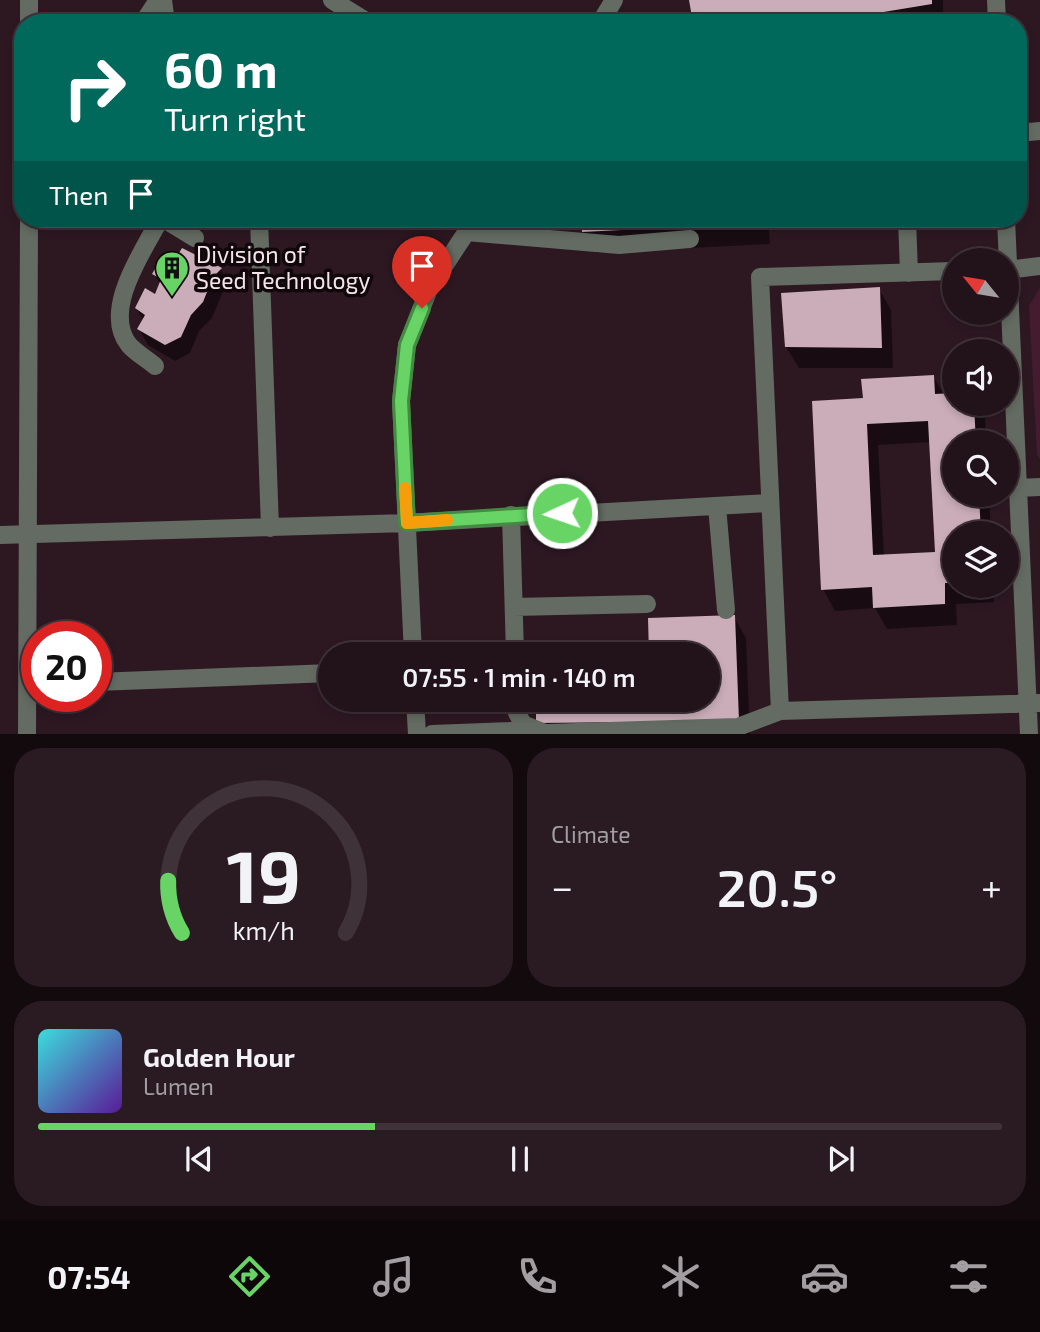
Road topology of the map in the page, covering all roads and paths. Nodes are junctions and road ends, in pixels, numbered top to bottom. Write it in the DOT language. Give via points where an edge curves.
graph roads {
  1 [pos="161,0"];
  2 [pos="332,0"];
  3 [pos="150,14"];
  4 [pos="355,14"];
  5 [pos="29,228"];
  6 [pos="157,228"];
  7 [pos="178,228"];
  8 [pos="259,228"];
  9 [pos="469,228"];
  10 [pos="486,228"];
  11 [pos="907,228"];
  12 [pos="1006,228"];
  13 [pos="195,238"];
  14 [pos="690,239"];
  15 [pos="1007,248"];
  16 [pos="1040,266"];
  17 [pos="1019,269"];
  18 [pos="942,272"];
  19 [pos="909,273"];
  20 [pos="1010,326"];
  21 [pos="155,366"];
  22 [pos="1015,430"];
  23 [pos="1040,487"];
  24 [pos="1019,488"];
  25 [pos="1019,501"];
  26 [pos="770,503"];
  27 [pos="717,506"];
  28 [pos="511,515"];
  29 [pos="407,523"];
  30 [pos="270,528"];
  31 [pos="0,536"];
  32 [pos="27,536"];
  33 [pos="647,604"];
  34 [pos="514,607"];
  35 [pos="726,610"];
  36 [pos="30,621"];
  37 [pos="412,642"];
  38 [pos="515,642"];
  39 [pos="318,673"];
  40 [pos="112,681"];
  41 [pos="1034,703"];
  42 [pos="780,711"];
  43 [pos="30,712"];
  44 [pos="416,712"];
  45 [pos="517,712"];
  46 [pos="533,730"];
  47 [pos="738,730"];
  48 [pos="503,732"];
  49 [pos="27,733"];
  50 [pos="417,733"];
  51 [pos="432,733"];
  52 [pos="1029,733"];
  1 -- 3 [label="lane"];
  2 -- 4 [label="lane"];
  5 -- 32 [label="lane"];
  6 -- 21 [label="lane" via="122,291 121,321 128,344"];
  7 -- 13 [label="lane"];
  8 -- 30 [label="lane"];
  9 -- 29 [label="lane" via="429,289 407,345 401,401"];
  10 -- 14 [label="lane" via="619,245"];
  11 -- 19 [label="lane"];
  12 -- 15 [label="lane"];
  16 -- 17 [label="lane"];
  18 -- 19 [label="lane"];
  19 -- 26 [label="lane" via="760,277"];
  20 -- 22 [label="lane"];
  23 -- 24 [label="lane"];
  25 -- 41 [label="lane"];
  26 -- 27 [label="lane"];
  26 -- 42 [label="lane"];
  27 -- 28 [label="lane"];
  27 -- 35 [label="lane"];
  28 -- 29 [label="lane"];
  28 -- 34 [label="lane"];
  29 -- 30 [label="lane"];
  29 -- 37 [label="lane"];
  30 -- 32 [label="lane"];
  31 -- 32 [label="lane"];
  32 -- 36 [label="lane"];
  33 -- 34 [label="lane"];
  34 -- 38 [label="lane"];
  39 -- 40 [label="lane"];
  41 -- 42 [label="lane"];
  41 -- 52 [label="lane"];
  42 -- 47 [label="lane"];
  43 -- 49 [label="lane"];
  44 -- 50 [label="lane"];
  45 -- 46 [label="lane"];
  46 -- 47 [label="lane"];
  46 -- 48 [label="lane"];
  48 -- 51 [label="lane"];
}
